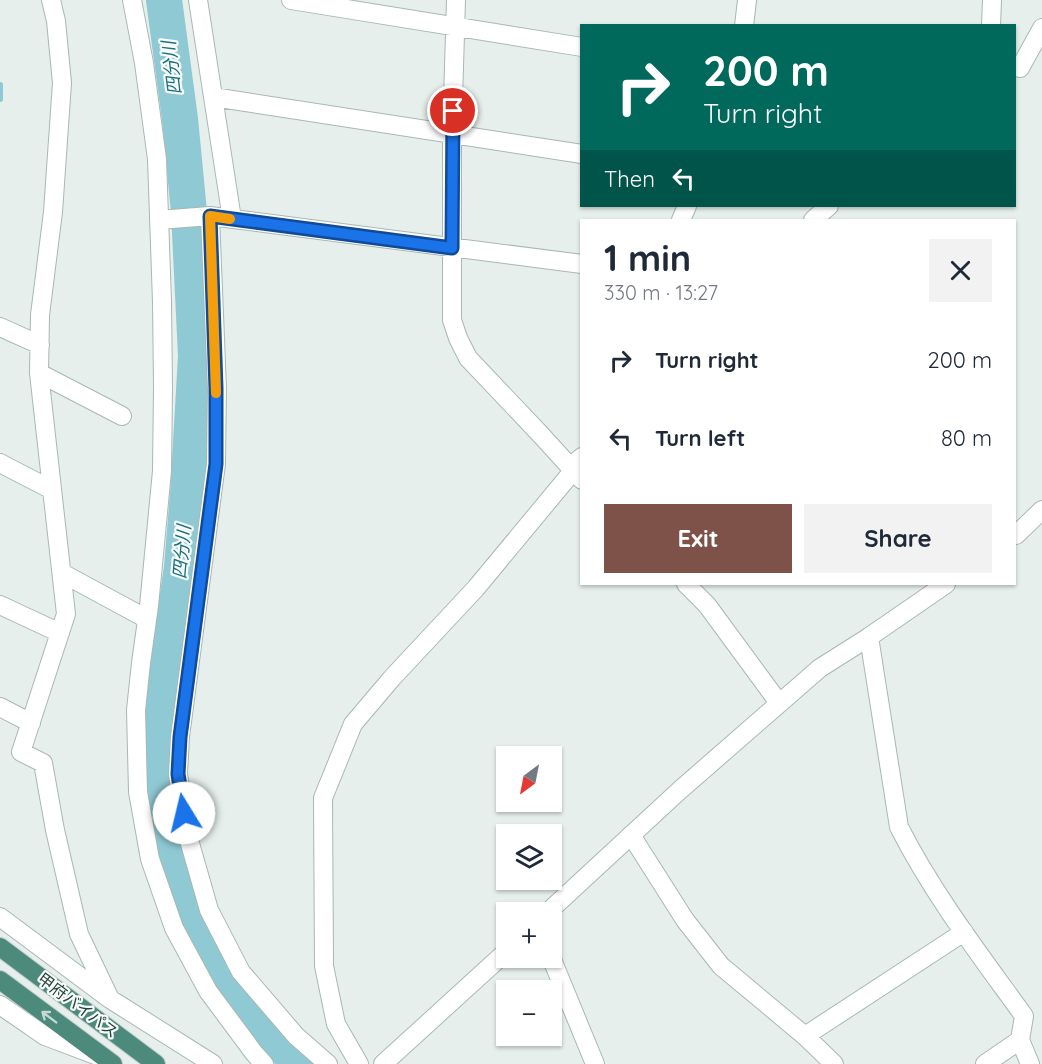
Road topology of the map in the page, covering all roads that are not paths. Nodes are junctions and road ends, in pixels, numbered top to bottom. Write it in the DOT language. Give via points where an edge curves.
graph roads {
  1 [pos="51,0"];
  2 [pos="132,0"];
  3 [pos="198,0"];
  4 [pos="291,0"];
  5 [pos="456,0"];
  6 [pos="747,0"];
  7 [pos="992,0"];
  8 [pos="744,24"];
  9 [pos="991,24"];
  10 [pos="455,26"];
  11 [pos="1042,28"];
  12 [pos="580,47"];
  13 [pos="1016,65"];
  14 [pos="213,97"];
  15 [pos="452,134"];
  16 [pos="580,154"];
  17 [pos="828,207"];
  18 [pos="206,216"];
  19 [pos="164,219"];
  20 [pos="232,219"];
  21 [pos="814,219"];
  22 [pos="452,248"];
  23 [pos="580,264"];
  24 [pos="0,327"];
  25 [pos="40,345"];
  26 [pos="39,373"];
  27 [pos="122,416"];
  28 [pos="0,463"];
  29 [pos="577,469"];
  30 [pos="52,490"];
  31 [pos="1042,510"];
  32 [pos="1016,534"];
  33 [pos="62,573"];
  34 [pos="687,585"];
  35 [pos="945,585"];
  36 [pos="0,604"];
  37 [pos="147,619"];
  38 [pos="60,633"];
  39 [pos="869,637"];
  40 [pos="778,703"];
  41 [pos="0,707"];
  42 [pos="31,723"];
  43 [pos="631,835"];
  44 [pos="559,902"];
  45 [pos="0,917"];
  46 [pos="964,933"];
  47 [pos="0,947"];
  48 [pos="496,961"];
  49 [pos="556,968"];
  50 [pos="0,980"];
  51 [pos="110,999"];
  52 [pos="0,1005"];
  53 [pos="805,1036"];
  54 [pos="1020,1040"];
  55 [pos="109,1061"];
  56 [pos="156,1064"];
  57 [pos="213,1064"];
  58 [pos="264,1064"];
  59 [pos="328,1064"];
  60 [pos="359,1064"];
  61 [pos="383,1064"];
  62 [pos="595,1064"];
  63 [pos="834,1064"];
  64 [pos="985,1064"];
  65 [pos="1030,1064"];
  1 -- 25 [label="street" via="62,83"];
  2 -- 19 [label="street"];
  3 -- 14 [label="street"];
  4 -- 10 [label="street"];
  5 -- 10 [label="street"];
  6 -- 8 [label="street"];
  7 -- 9 [label="street"];
  10 -- 12 [label="street"];
  10 -- 15 [label="street"];
  11 -- 13 [label="street" via="1020,68"];
  14 -- 15 [label="street"];
  14 -- 20 [label="street"];
  15 -- 16 [label="street"];
  15 -- 22 [label="street"];
  17 -- 21 [label="street"];
  18 -- 19 [label="street"];
  18 -- 20 [label="street"];
  18 -- 59 [label="street" via="216,388 216,464 178,774 187,833 209,910 230,951 241,972 296,1035"];
  19 -- 37 [label="street" via="162,471"];
  20 -- 22 [label="street"];
  22 -- 23 [label="street"];
  22 -- 29 [label="street" via="452,320 468,358"];
  24 -- 25 [label="street"];
  25 -- 26 [label="street"];
  26 -- 27 [label="street"];
  26 -- 30 [label="street"];
  28 -- 30 [label="street"];
  29 -- 60 [label="street" via="353,724 323,798 324,966 336,1024"];
  30 -- 33 [label="street"];
  31 -- 32 [label="street"];
  33 -- 37 [label="street"];
  33 -- 38 [label="street" via="66,614"];
  34 -- 40 [label="street" via="707,604"];
  35 -- 39 [label="street"];
  36 -- 38 [label="street"];
  37 -- 58 [label="street" via="136,710 138,792 150,859 174,928 208,991"];
  38 -- 42 [label="street"];
  39 -- 40 [label="street" via="820,668"];
  39 -- 46 [label="street" via="899,827"];
  40 -- 43 [label="street"];
  41 -- 42 [label="street"];
  42 -- 51 [label="street" via="21,752 43,763 79,934"];
  43 -- 44 [label="street"];
  43 -- 53 [label="street" via="685,920 721,966"];
  45 -- 51 [label="street"];
  46 -- 53 [label="street"];
  46 -- 54 [label="street" via="1024,1016"];
  47 -- 56 [label="highway, 甲府バイパス"];
  48 -- 61 [label="street"];
  49 -- 62 [label="street"];
  55 -- 50 [label="highway, 甲府バイパス, one-way"];
  51 -- 57 [label="street"];
  52 -- 55 [label="street" via="45,1036"];
  53 -- 63 [label="street"];
  54 -- 64 [label="street"];
  54 -- 65 [label="street"];
}
